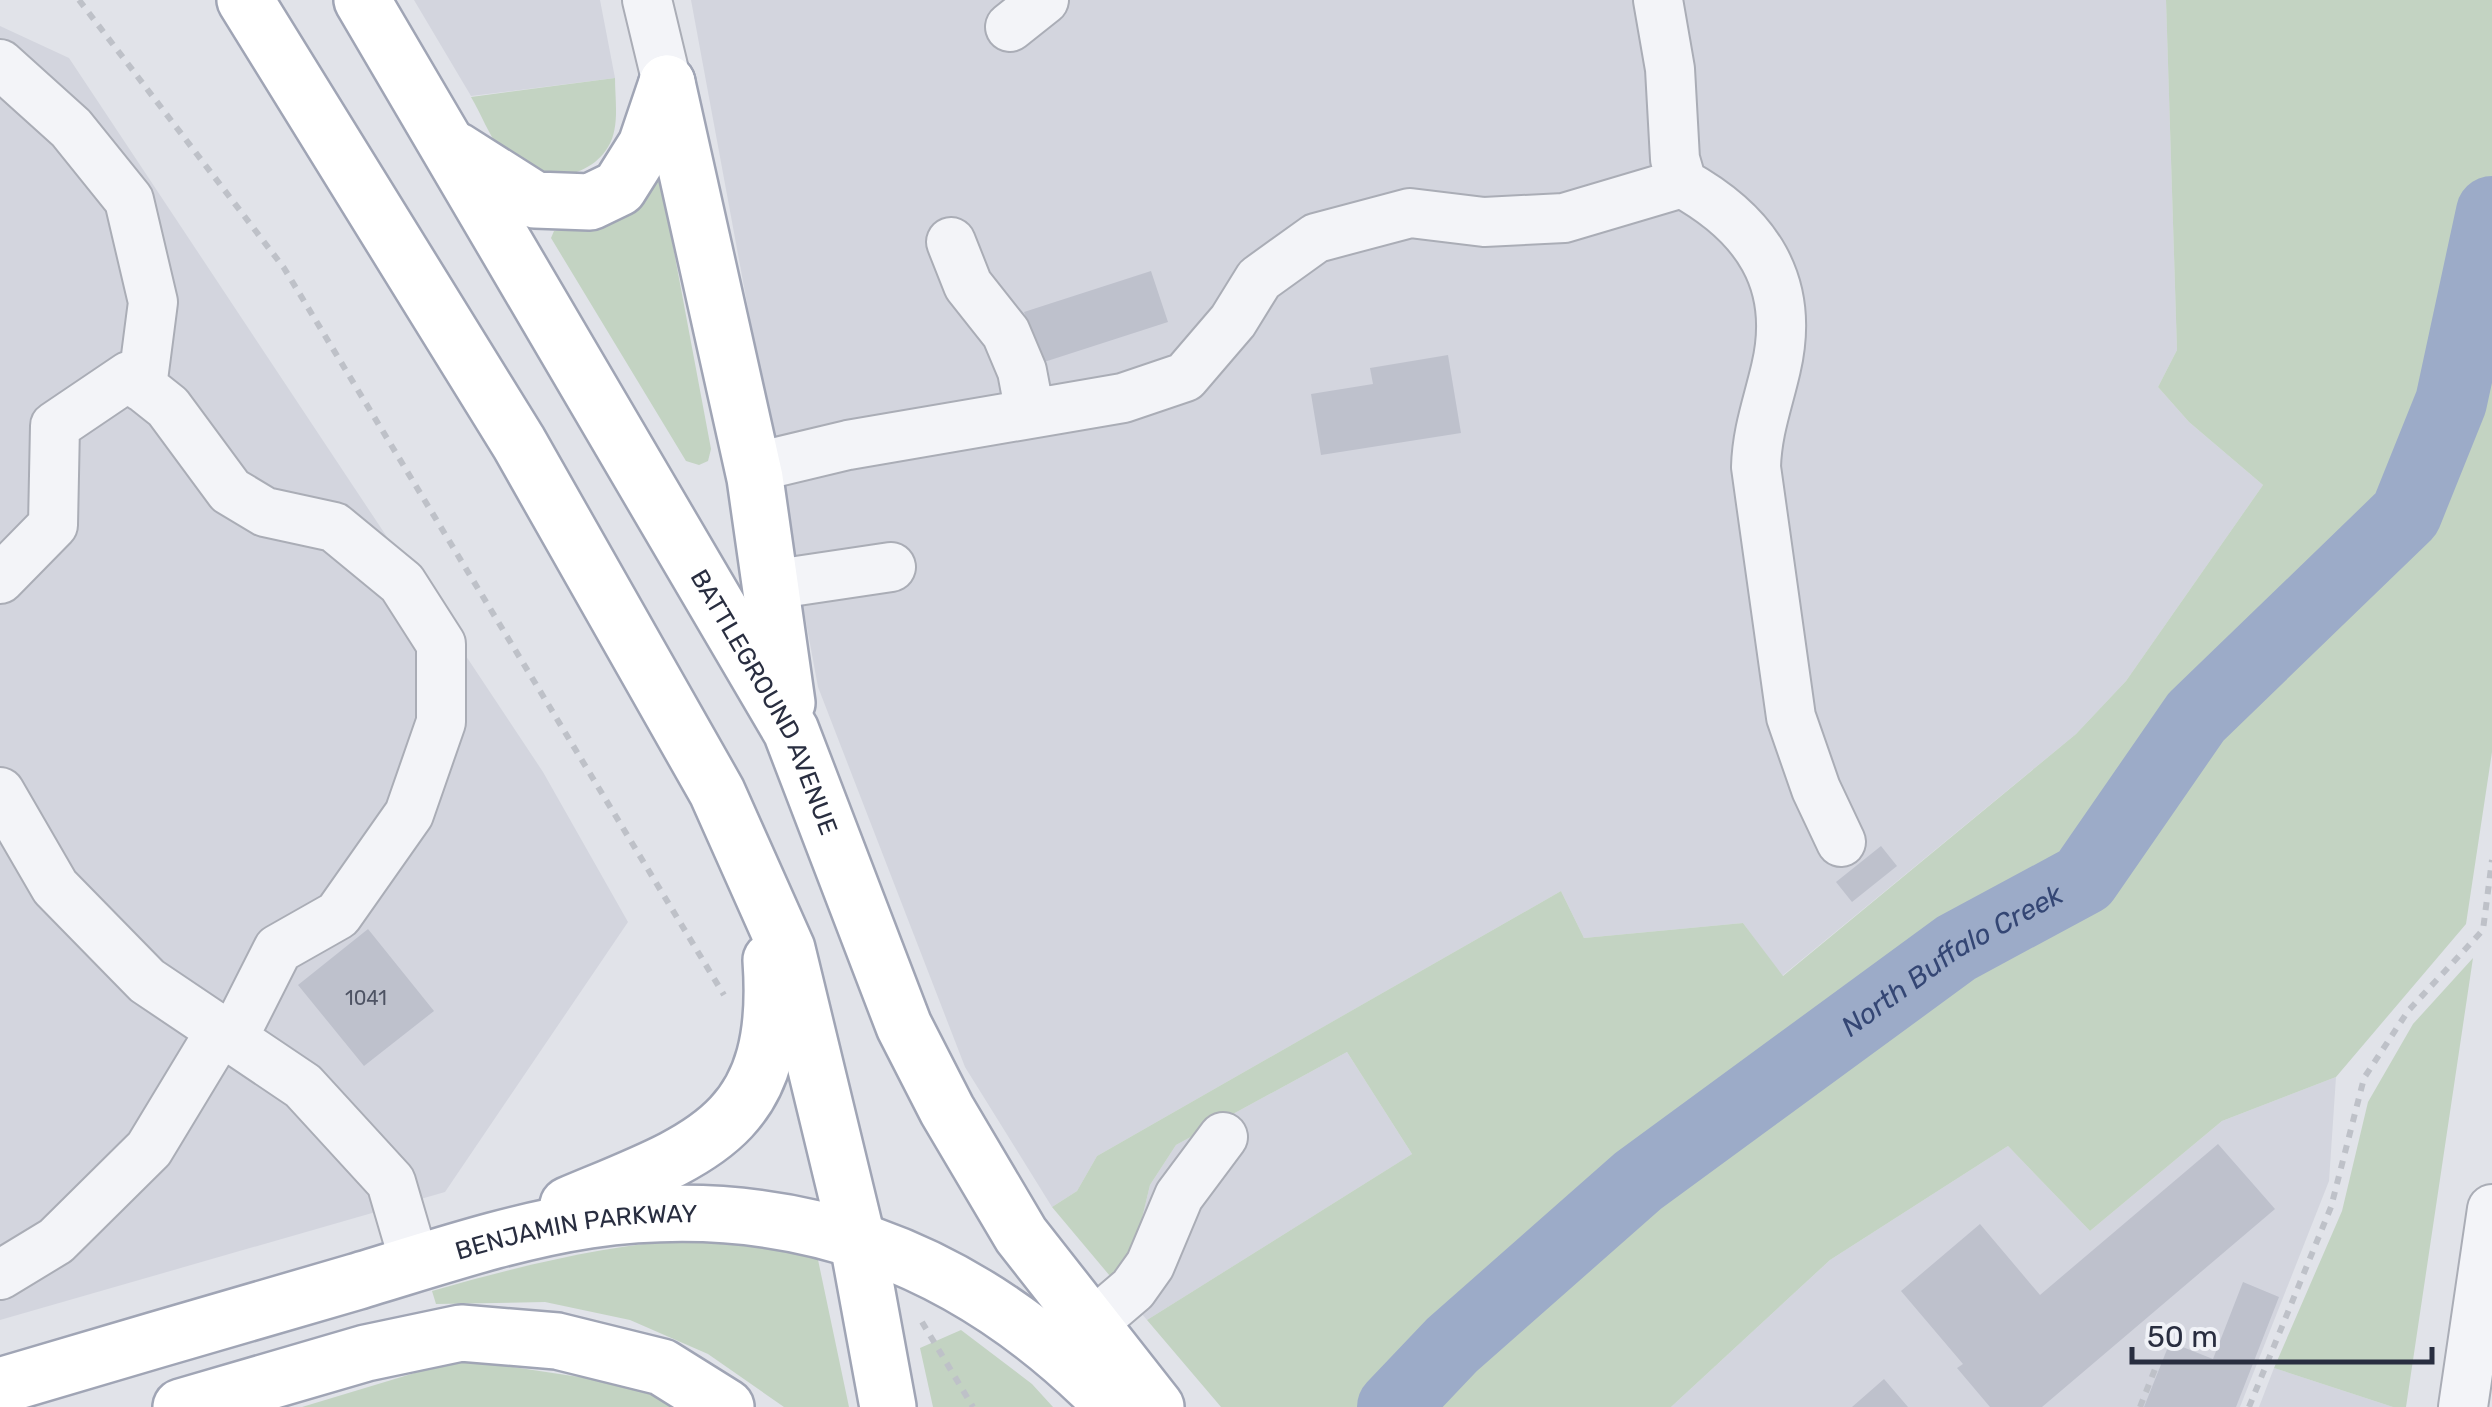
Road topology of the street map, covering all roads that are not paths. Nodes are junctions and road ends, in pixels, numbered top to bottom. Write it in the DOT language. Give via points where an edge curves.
graph roads {
  1 [pos="245,0"];
  2 [pos="362,0"];
  3 [pos="648,0"];
  4 [pos="1658,0"];
  5 [pos="0,64"];
  6 [pos="667,83"];
  7 [pos="446,144"];
  8 [pos="1682,183"];
  9 [pos="951,242"];
  10 [pos="142,387"];
  11 [pos="1030,414"];
  12 [pos="752,468"];
  13 [pos="891,567"];
  14 [pos="0,580"];
  15 [pos="770,585"];
  16 [pos="791,731"];
  17 [pos="0,792"];
  18 [pos="1841,842"];
  19 [pos="18,863"];
  20 [pos="767,902"];
  21 [pos="227,1034"];
  22 [pos="1223,1137"];
  23 [pos="2492,1209"];
  24 [pos="857,1238"];
  25 [pos="439,1256"];
  26 [pos="0,1275"];
  27 [pos="1092,1324"];
  28 [pos="0,1386"];
  29 [pos="181,1407"];
  30 [pos="726,1407"];
  31 [pos="888,1407"];
  32 [pos="1114,1407"];
  33 [pos="1156,1407"];
  34 [pos="2463,1407"];
  1 -- 20 [label="main road" via="520,443 717,792"];
  2 -- 7 [label="main road, BATTLEGROUND AVENUE"];
  3 -- 6 [label="street"];
  4 -- 8 [label="street"];
  5 -- 10 [label="street" via="71,128 129,200 153,302"];
  6 -- 7 [label="main road" via="646,145 619,188 590,202 535,200"];
  6 -- 12 [label="main road"];
  7 -- 16 [label="main road, BATTLEGROUND AVENUE"];
  8 -- 11 [label="street" via="1564,218 1484,222 1410,213 1316,238 1259,279 1185,377 1123,398"];
  8 -- 18 [label="street" via="1717,203 1758,246 1784,306 1777,366 1756,433 1756,467 1791,717"];
  9 -- 11 [label="street" via="968,285 1006,333"];
  10 -- 14 [label="street" via="129,376 55,426 54,525"];
  10 -- 21 [label="street" via="168,407 230,491 265,512 334,527 402,583 441,644 441,722 410,814 338,915 278,949"];
  11 -- 12 [label="street"];
  12 -- 15 [label="main road"];
  13 -- 15 [label="street"];
  15 -- 16 [label="main road"];
  16 -- 27 [label="main road, BATTLEGROUND AVENUE" via="904,1026 1020,1234"];
  17 -- 19 [label="street"];
  19 -- 21 [label="street" via="55,887 147,981"];
  20 -- 24 [label="main road" via="788,948"];
  20 -- 25 [label="main road" via="773,987 768,1037 756,1080 715,1136 666,1164"];
  21 -- 25 [label="street" via="304,1086 391,1182"];
  21 -- 26 [label="street" via="149,1149 56,1241"];
  22 -- 27 [label="street" via="1178,1196 1133,1289"];
  23 -- 34 [label="street"];
  24 -- 25 [label="main road, BENJAMIN PARKWAY" via="734,1214 658,1212 584,1221"];
  24 -- 31 [label="main road"];
  24 -- 32 [label="main road, BENJAMIN PARKWAY" via="983,1298"];
  25 -- 28 [label="main road, BENJAMIN PARKWAY"];
  27 -- 33 [label="main road, BATTLEGROUND AVENUE"];
  29 -- 30 [label="main road" via="461,1334 557,1341 662,1367"];
}
